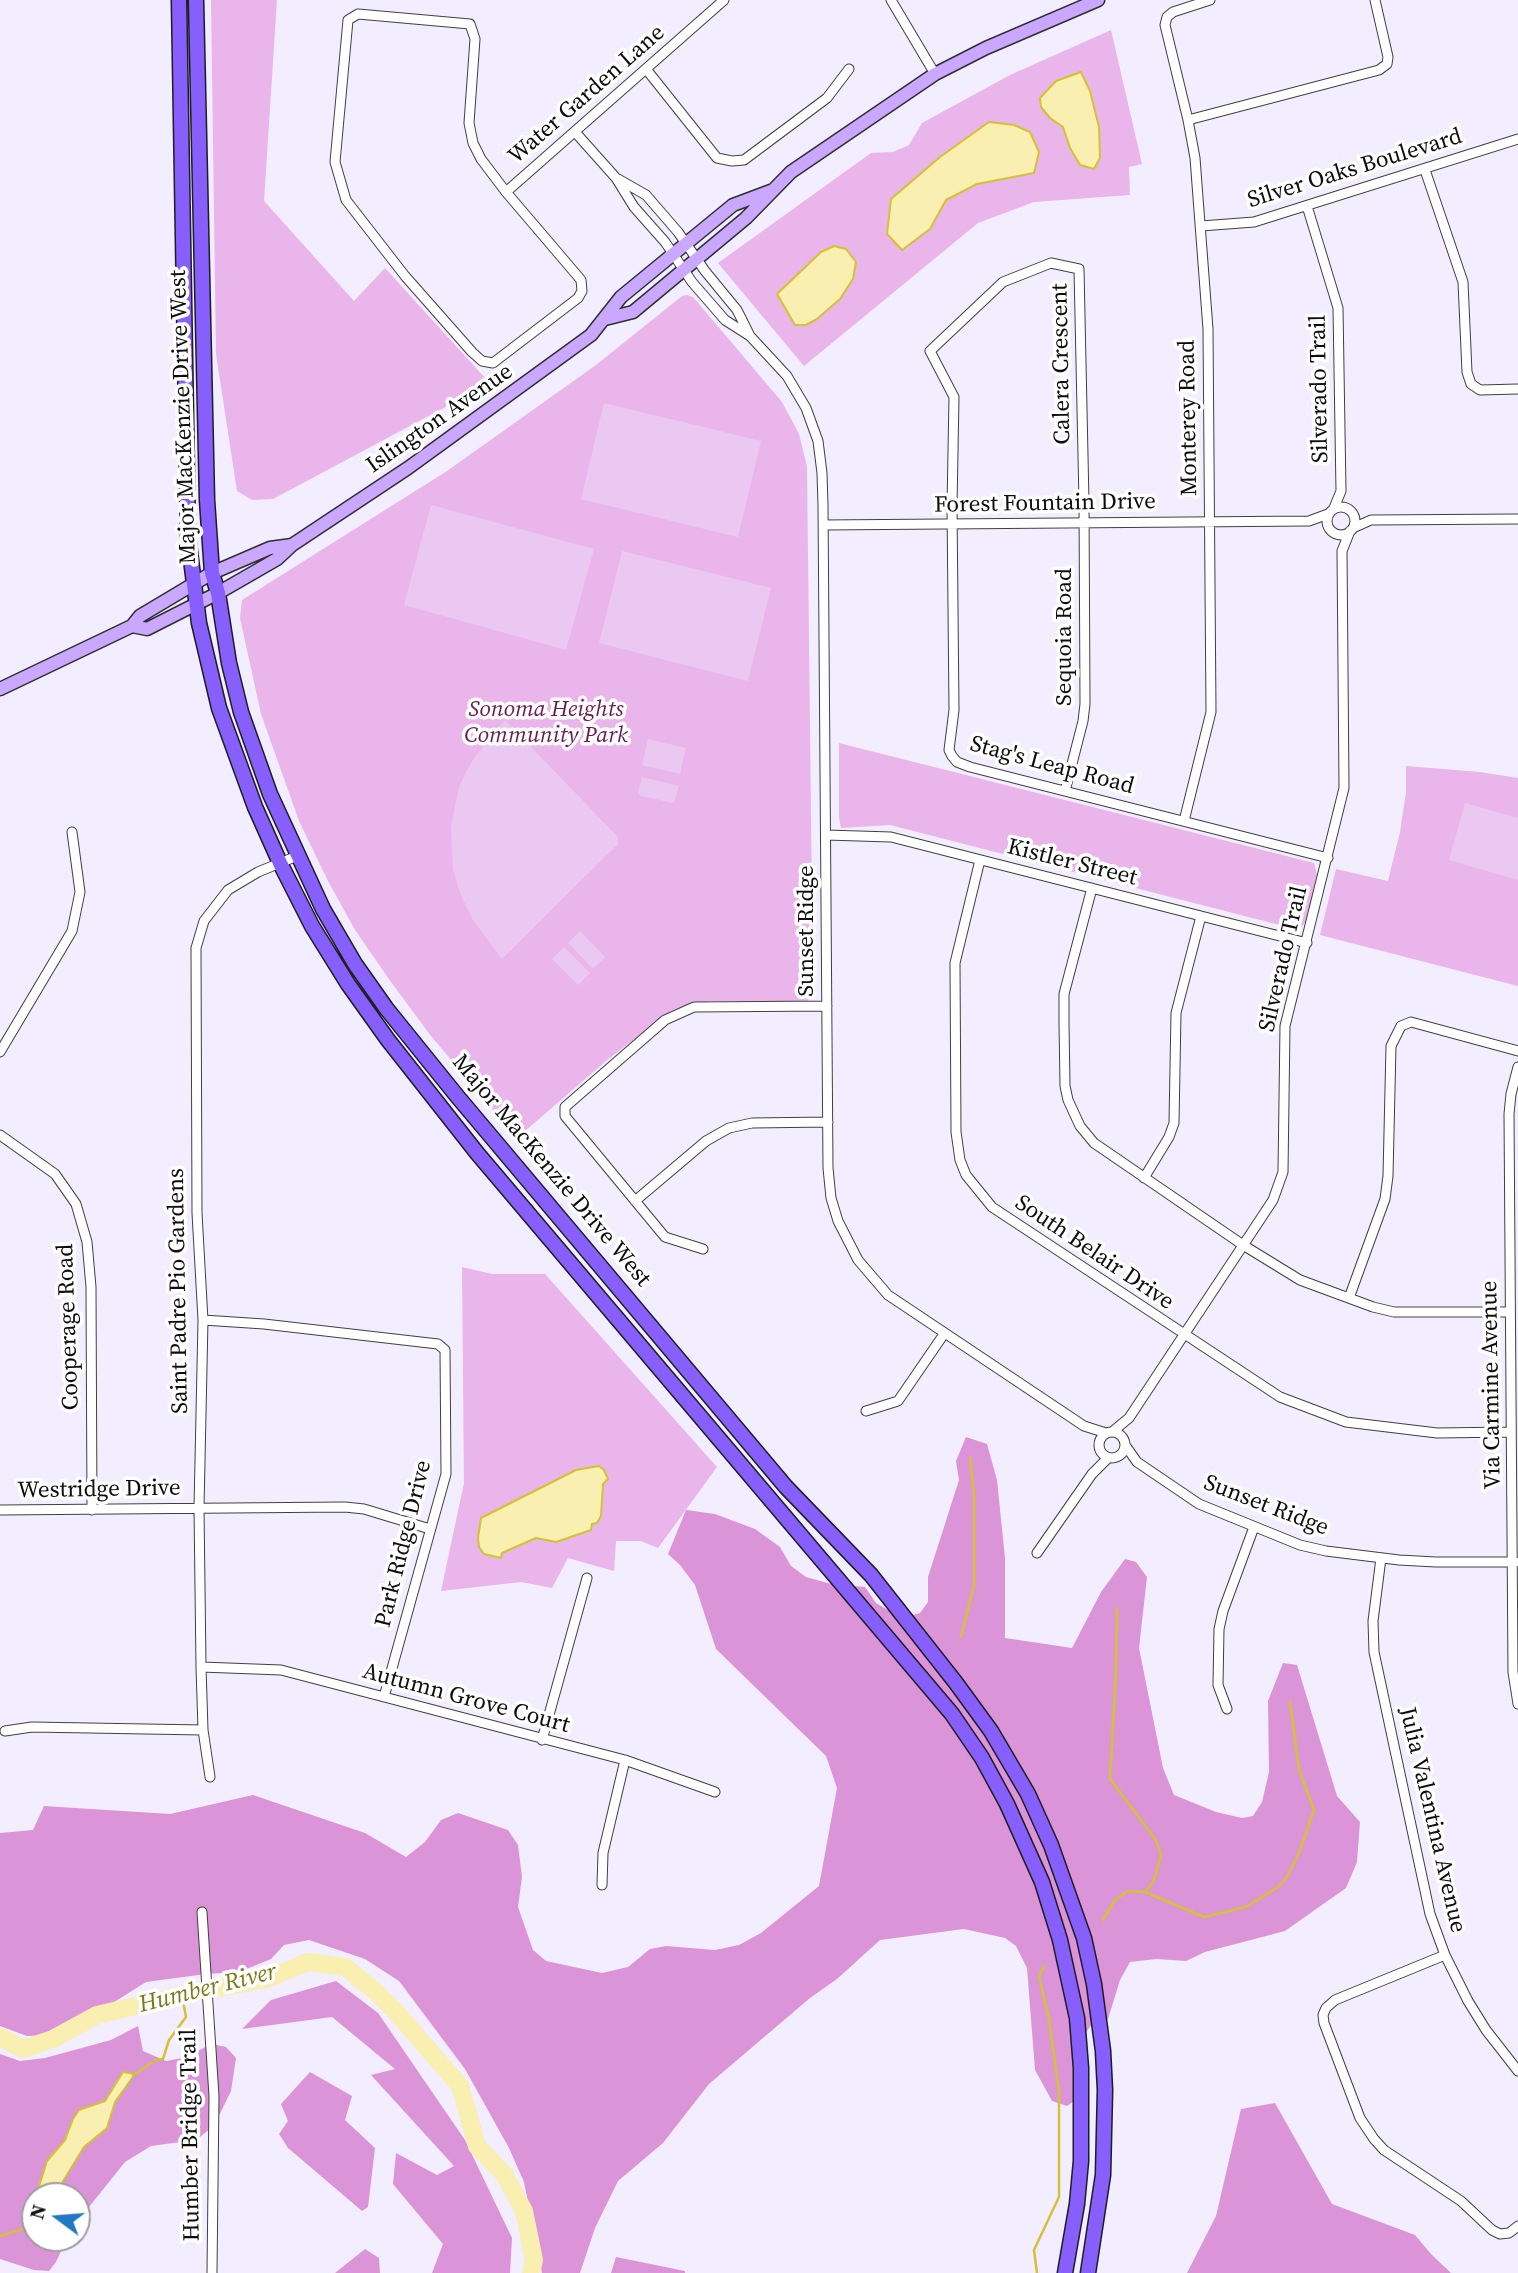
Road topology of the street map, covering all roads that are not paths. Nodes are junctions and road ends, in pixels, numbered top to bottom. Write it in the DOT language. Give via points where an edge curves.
graph roads {
  1 [pos="179,0"];
  2 [pos="196,0"];
  3 [pos="724,0"];
  4 [pos="891,0"];
  5 [pos="1098,0"];
  6 [pos="1210,0"];
  7 [pos="1375,0"];
  8 [pos="646,69"];
  9 [pos="849,69"];
  10 [pos="936,74"];
  11 [pos="1188,120"];
  12 [pos="575,132"];
  13 [pos="1518,139"];
  14 [pos="1425,170"];
  15 [pos="616,178"];
  16 [pos="774,190"];
  17 [pos="506,192"];
  18 [pos="1307,206"];
  19 [pos="1201,226"];
  20 [pos="686,244"];
  21 [pos="673,255"];
  22 [pos="696,259"];
  23 [pos="684,270"];
  24 [pos="605,319"];
  25 [pos="750,336"];
  26 [pos="1518,389"];
  27 [pos="1341,491"];
  28 [pos="1331,511"];
  29 [pos="1351,511"];
  30 [pos="1518,519"];
  31 [pos="1371,520"];
  32 [pos="1308,521"];
  33 [pos="1210,522"];
  34 [pos="1084,523"];
  35 [pos="952,524"];
  36 [pos="823,525"];
  37 [pos="1351,530"];
  38 [pos="1331,531"];
  39 [pos="292,545"];
  40 [pos="1342,551"];
  41 [pos="212,573"];
  42 [pos="194,585"];
  43 [pos="218,593"];
  44 [pos="196,604"];
  45 [pos="132,626"];
  46 [pos="0,689"];
  47 [pos="1066,791"];
  48 [pos="1184,821"];
  49 [pos="72,832"];
  50 [pos="826,835"];
  51 [pos="297,856"];
  52 [pos="1328,858"];
  53 [pos="980,860"];
  54 [pos="280,863"];
  55 [pos="1092,888"];
  56 [pos="1201,916"];
  57 [pos="1307,943"];
  58 [pos="827,1006"];
  59 [pos="1518,1051"];
  60 [pos="0,1052"];
  61 [pos="1518,1066"];
  62 [pos="828,1122"];
  63 [pos="0,1135"];
  64 [pos="1144,1178"];
  65 [pos="635,1201"];
  66 [pos="1244,1245"];
  67 [pos="703,1249"];
  68 [pos="1349,1298"];
  69 [pos="1510,1312"];
  70 [pos="203,1320"];
  71 [pos="944,1334"];
  72 [pos="1184,1335"];
  73 [pos="866,1411"];
  74 [pos="1129,1418"];
  75 [pos="1084,1426"];
  76 [pos="1511,1432"];
  77 [pos="1109,1433"];
  78 [pos="1124,1443"];
  79 [pos="1099,1449"];
  80 [pos="1111,1458"];
  81 [pos="1137,1462"];
  82 [pos="1092,1474"];
  83 [pos="199,1508"];
  84 [pos="0,1510"];
  85 [pos="92,1510"];
  86 [pos="1254,1527"];
  87 [pos="430,1529"];
  88 [pos="1037,1553"];
  89 [pos="1381,1558"];
  90 [pos="1515,1562"];
  91 [pos="587,1578"];
  92 [pos="201,1667"];
  93 [pos="384,1697"];
  94 [pos="1518,1704"];
  95 [pos="1227,1709"];
  96 [pos="203,1730"];
  97 [pos="5,1731"];
  98 [pos="542,1740"];
  99 [pos="625,1760"];
  100 [pos="210,1777"];
  101 [pos="715,1792"];
  102 [pos="602,1885"];
  103 [pos="202,1912"];
  104 [pos="1445,1955"];
  105 [pos="1518,2071"];
  106 [pos="1518,2226"];
  107 [pos="212,2273"];
  108 [pos="1065,2273"];
  109 [pos="1088,2273"];
  1 -- 42 [label="main road, Major MacKenzie Drive West" via="186,501"];
  2 -- 41 [label="main road, Major MacKenzie Drive West"];
  3 -- 8 [label="street, Water Garden Lane"];
  4 -- 10 [label="street"];
  5 -- 10 [label="main road, Islington Avenue"];
  6 -- 11 [label="street, Monterey Road" via="1167,16 1166,33"];
  7 -- 11 [label="street" via="1388,57 1379,70"];
  8 -- 9 [label="street" via="717,158 733,161 744,160 827,98"];
  8 -- 12 [label="street, Water Garden Lane"];
  10 -- 16 [label="main road, Islington Avenue" via="827,145"];
  11 -- 19 [label="street, Monterey Road"];
  12 -- 15 [label="street"];
  12 -- 17 [label="street, Water Garden Lane"];
  13 -- 14 [label="street, Silver Oaks Boulevard"];
  14 -- 18 [label="street, Silver Oaks Boulevard"];
  14 -- 26 [label="street" via="1464,282 1471,384 1480,390"];
  15 -- 20 [label="street, Sunset Ridge" via="646,195"];
  15 -- 21 [label="street, Sunset Ridge"];
  16 -- 20 [label="main road, Islington Avenue" via="733,205"];
  16 -- 22 [label="main road, Islington Avenue"];
  17 -- 17 [label="street" via="473,143 469,123 475,39 470,24 358,14 348,20 335,162 346,200 464,343 482,361 493,363 582,291 581,280"];
  18 -- 19 [label="street, Silver Oaks Boulevard" via="1254,222"];
  18 -- 27 [label="street, Silverado Trail" via="1338,308"];
  19 -- 33 [label="street, Monterey Road" via="1208,329"];
  20 -- 21 [label="main road, Islington Avenue"];
  20 -- 22 [label="street, Sunset Ridge"];
  21 -- 23 [label="street, Sunset Ridge"];
  21 -- 24 [label="main road, Islington Avenue" via="621,297"];
  22 -- 23 [label="main road, Islington Avenue"];
  22 -- 25 [label="street, Sunset Ridge" via="737,310"];
  23 -- 24 [label="main road, Islington Avenue" via="633,312"];
  23 -- 25 [label="street, Sunset Ridge" via="725,320"];
  24 -- 39 [label="main road, Islington Avenue" via="591,335 518,390"];
  25 -- 36 [label="street, Sunset Ridge" via="787,376 810,416 821,458"];
  27 -- 28 [label="street, Silverado Trail"];
  27 -- 29 [label="street, Silverado Trail"];
  28 -- 29 [label="street" via="1342,506"];
  28 -- 32 [label="street, Forest Fountain Drive"];
  28 -- 38 [label="street" via="1327,521"];
  29 -- 31 [label="street"];
  29 -- 37 [label="street" via="1355,520"];
  30 -- 31 [label="street"];
  31 -- 37 [label="street"];
  32 -- 33 [label="street, Forest Fountain Drive"];
  32 -- 38 [label="street, Forest Fountain Drive"];
  33 -- 34 [label="street, Forest Fountain Drive"];
  33 -- 48 [label="street, Monterey Road" via="1211,712"];
  34 -- 35 [label="street, Forest Fountain Drive"];
  34 -- 35 [label="street, Calera Crescent" via="1079,269 1051,263 1003,282 930,351 954,397"];
  34 -- 47 [label="street, Sequoia Road" via="1085,704"];
  35 -- 36 [label="street, Forest Fountain Drive"];
  35 -- 47 [label="street, Stag's Leap Road" via="952,756 970,767"];
  36 -- 50 [label="street, Sunset Ridge"];
  37 -- 38 [label="street" via="1342,535"];
  37 -- 40 [label="street, Silverado Trail"];
  38 -- 40 [label="street, Silverado Trail"];
  39 -- 41 [label="main road, Islington Avenue" via="270,548"];
  39 -- 43 [label="main road, Islington Avenue" via="277,559"];
  40 -- 52 [label="street, Silverado Trail" via="1344,788"];
  41 -- 42 [label="main road, Islington Avenue"];
  41 -- 43 [label="main road, Major MacKenzie Drive West"];
  42 -- 44 [label="main road, Major MacKenzie Drive West"];
  42 -- 45 [label="main road, Islington Avenue" via="140,616"];
  43 -- 44 [label="main road, Islington Avenue"];
  43 -- 51 [label="main road, Major MacKenzie Drive West" via="229,663 249,738"];
  44 -- 45 [label="main road, Islington Avenue" via="148,629"];
  44 -- 54 [label="main road, Major MacKenzie Drive West" via="219,708"];
  45 -- 46 [label="main road, Islington Avenue"];
  47 -- 48 [label="street, Stag's Leap Road"];
  48 -- 52 [label="street, Stag's Leap Road"];
  49 -- 60 [label="street" via="80,891 72,931"];
  50 -- 53 [label="street, Kistler Street" via="883,836"];
  50 -- 58 [label="street, Sunset Ridge"];
  51 -- 54 [label="street, Saint Padre Pio Gardens"];
  51 -- 109 [label="main road, Major MacKenzie Drive West" via="355,964 412,1042 786,1486 871,1575 977,1712 1028,1794 1084,1938 1103,2051 1103,2175"];
  52 -- 57 [label="street, Silverado Trail"];
  53 -- 55 [label="street, Kistler Street"];
  53 -- 72 [label="street, South Belair Drive" via="954,972 956,1132 966,1175 992,1208"];
  54 -- 70 [label="street, Saint Padre Pio Gardens" via="228,890 207,915 197,939 197,1213"];
  54 -- 108 [label="main road, Major MacKenzie Drive West" via="326,951 388,1041 477,1153 952,1714 982,1758 1042,1882 1074,2004 1081,2068 1081,2161"];
  55 -- 56 [label="street, Kistler Street"];
  55 -- 64 [label="street" via="1064,994 1065,1086 1073,1114 1087,1135"];
  56 -- 57 [label="street, Kistler Street"];
  56 -- 64 [label="street" via="1177,1013 1174,1123"];
  57 -- 66 [label="street, Silverado Trail" via="1284,1035 1283,1172 1273,1200"];
  58 -- 62 [label="street, Sunset Ridge"];
  58 -- 65 [label="street" via="694,1007 665,1020 565,1108 565,1116"];
  59 -- 68 [label="street" via="1411,1022 1401,1026 1391,1046 1385,1199"];
  61 -- 69 [label="street, Via Carmine Avenue" via="1509,1114"];
  62 -- 65 [label="street" via="752,1123 729,1128 706,1141"];
  62 -- 71 [label="street, Sunset Ridge" via="831,1198 852,1251 888,1295"];
  63 -- 85 [label="street, Cooperage Road" via="55,1174 75,1203 87,1242"];
  64 -- 66 [label="street"];
  65 -- 67 [label="street" via="665,1237"];
  66 -- 68 [label="street" via="1300,1280"];
  66 -- 72 [label="street, Silverado Trail"];
  68 -- 69 [label="street" via="1394,1312"];
  69 -- 76 [label="street, Via Carmine Avenue"];
  70 -- 83 [label="street, Saint Padre Pio Gardens"];
  70 -- 87 [label="street, Park Ridge Drive" via="438,1344 445,1350 446,1474"];
  71 -- 73 [label="street" via="898,1401"];
  71 -- 75 [label="street, Sunset Ridge"];
  72 -- 74 [label="street, Silverado Trail"];
  72 -- 76 [label="street, South Belair Drive" via="1280,1397 1346,1422 1437,1433"];
  74 -- 77 [label="street, Silverado Trail"];
  74 -- 78 [label="street, Silverado Trail"];
  75 -- 77 [label="street, Sunset Ridge"];
  75 -- 79 [label="street, Sunset Ridge"];
  76 -- 90 [label="street, Via Carmine Avenue"];
  77 -- 78 [label="street" via="1121,1436"];
  77 -- 79 [label="street" via="1099,1441"];
  78 -- 80 [label="street" via="1122,1454"];
  78 -- 81 [label="street, Sunset Ridge"];
  79 -- 80 [label="street"];
  79 -- 82 [label="street"];
  80 -- 81 [label="street, Sunset Ridge"];
  80 -- 82 [label="street"];
  81 -- 86 [label="street, Sunset Ridge" via="1199,1504"];
  82 -- 88 [label="street"];
  83 -- 85 [label="street, Westridge Drive"];
  83 -- 87 [label="street, Westridge Drive" via="364,1509"];
  83 -- 92 [label="street, Saint Padre Pio Gardens"];
  84 -- 85 [label="street, Westridge Drive"];
  86 -- 89 [label="street, Sunset Ridge" via="1311,1548"];
  86 -- 95 [label="street" via="1219,1629 1218,1685"];
  87 -- 93 [label="street, Park Ridge Drive"];
  89 -- 90 [label="street, Sunset Ridge"];
  89 -- 104 [label="street, Julia Valentina Avenue" via="1374,1652 1423,1886"];
  90 -- 94 [label="street, Via Carmine Avenue" via="1513,1672"];
  91 -- 98 [label="street"];
  92 -- 93 [label="street, Autumn Grove Court" via="281,1670"];
  92 -- 96 [label="street, Saint Padre Pio Gardens"];
  93 -- 98 [label="street, Autumn Grove Court"];
  96 -- 97 [label="street" via="32,1727"];
  96 -- 100 [label="street, Saint Padre Pio Gardens"];
  98 -- 99 [label="street, Autumn Grove Court"];
  99 -- 101 [label="street, Autumn Grove Court"];
  99 -- 102 [label="street" via="603,1853"];
  103 -- 107 [label="street, Humber Bridge Trail" via="215,2096"];
  104 -- 105 [label="street, Julia Valentina Avenue" via="1486,2030"];
  104 -- 106 [label="street" via="1335,2000 1326,2008 1324,2023 1360,2118 1384,2150 1461,2201 1492,2230 1509,2234"];
}
